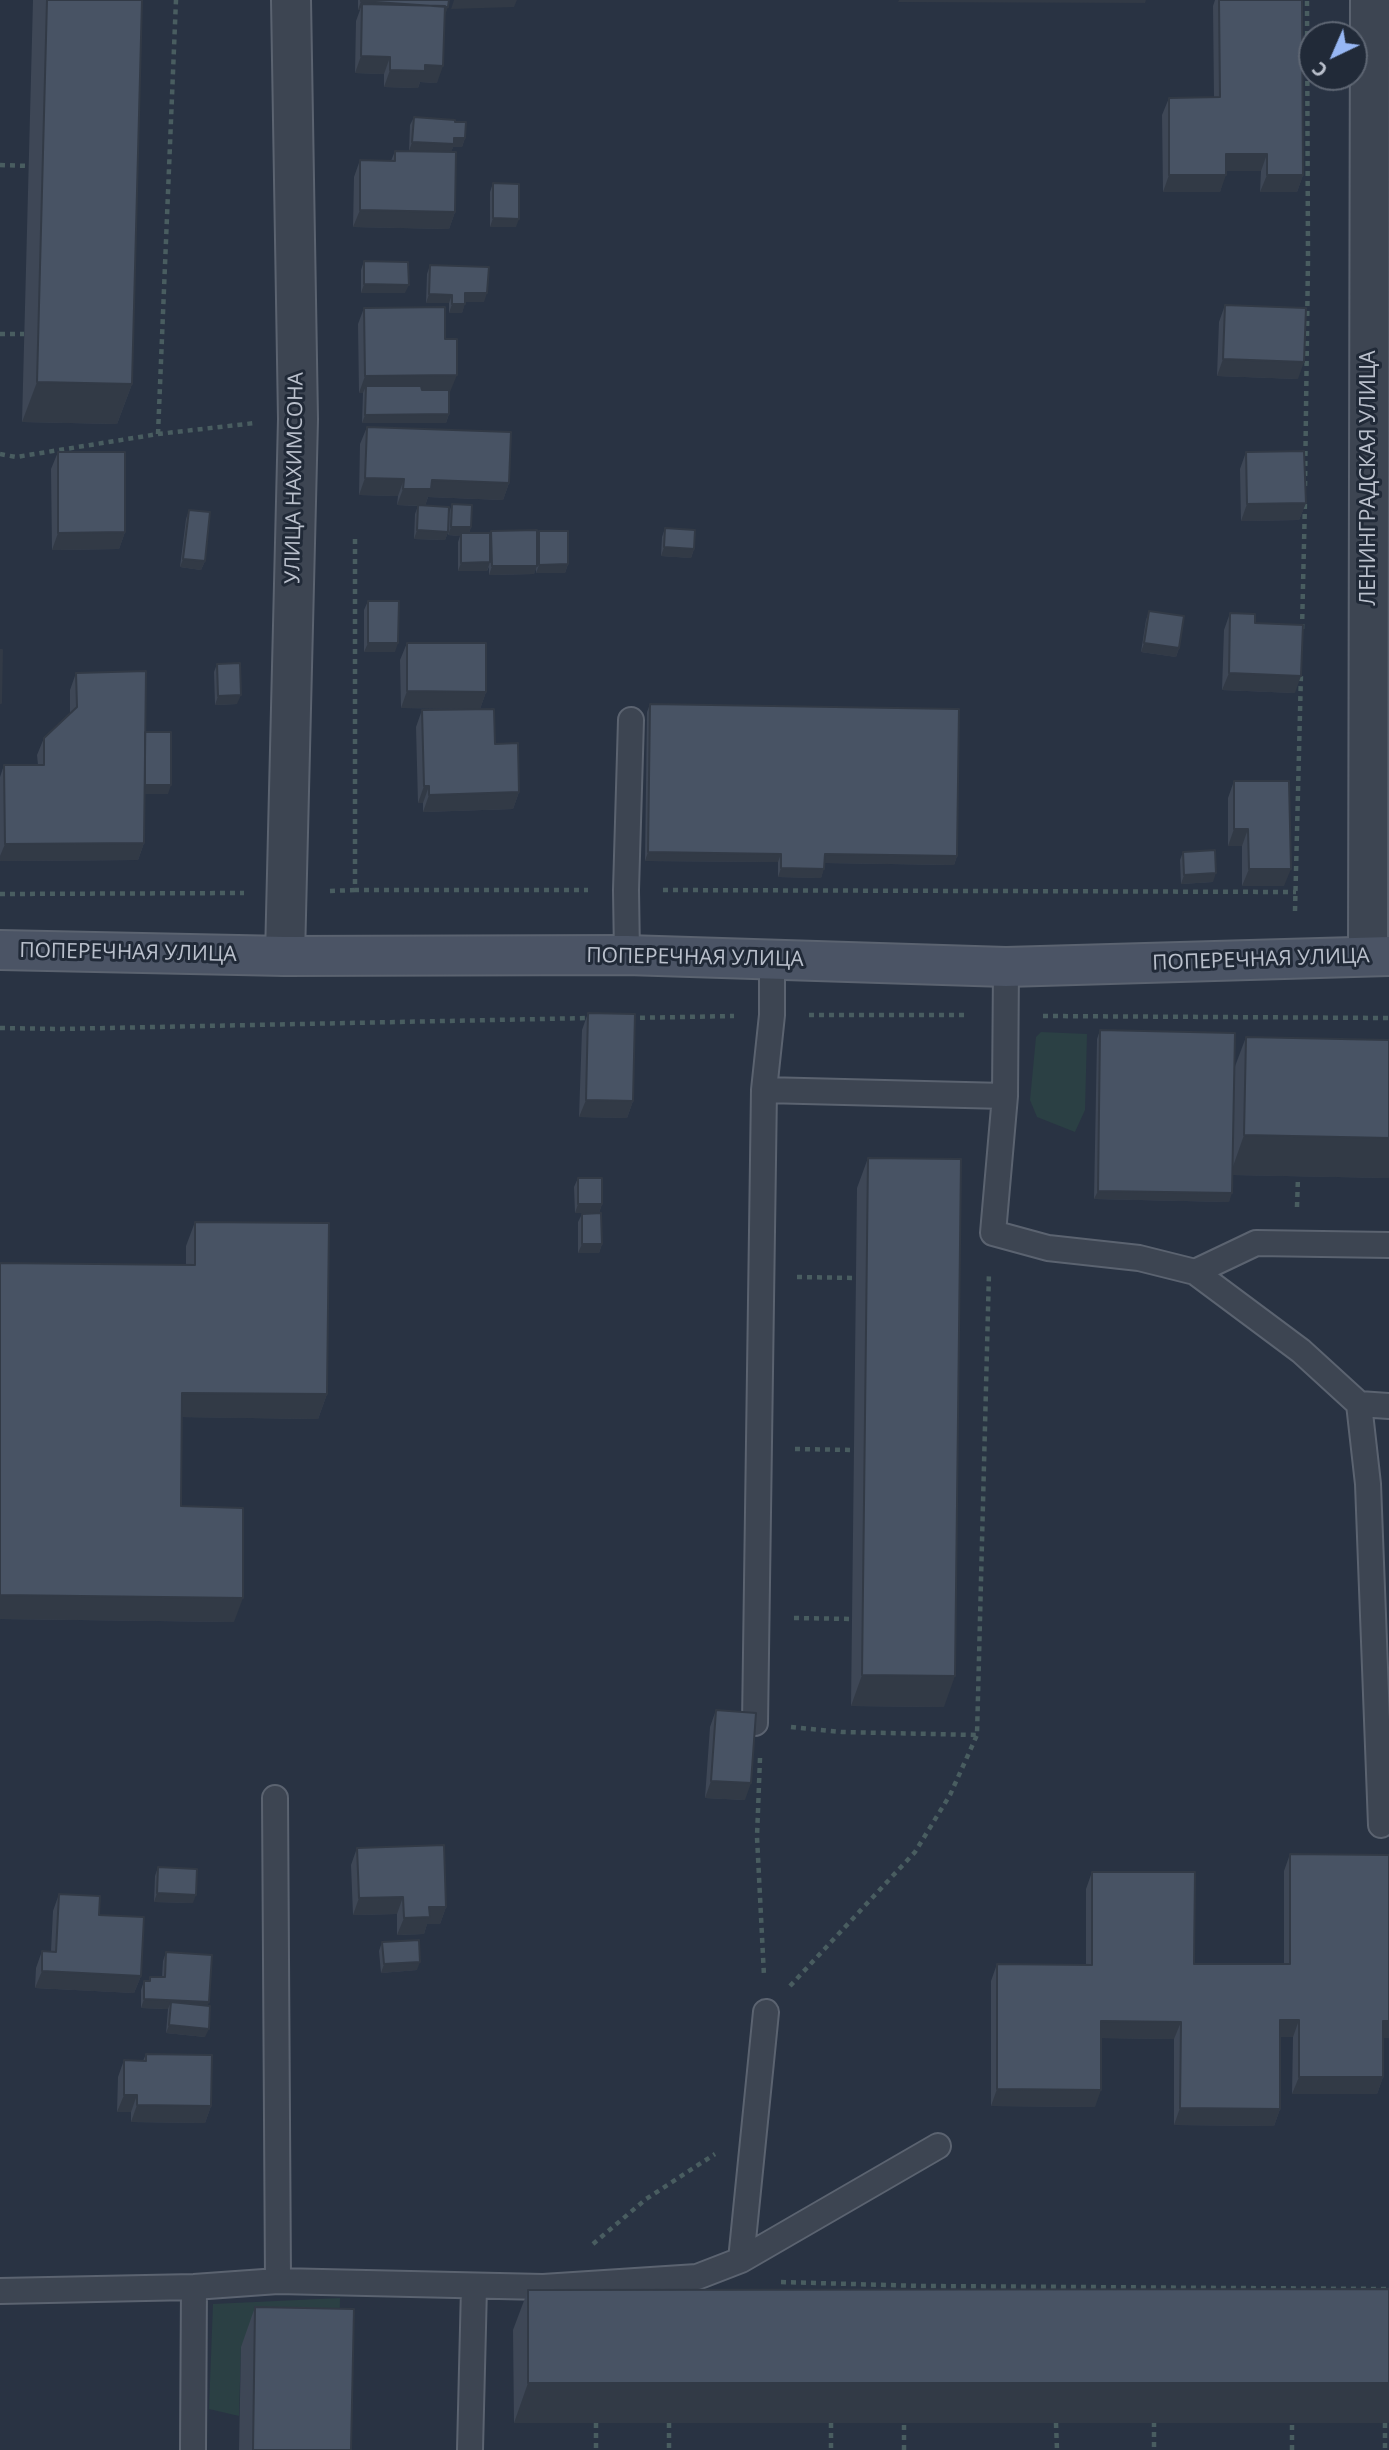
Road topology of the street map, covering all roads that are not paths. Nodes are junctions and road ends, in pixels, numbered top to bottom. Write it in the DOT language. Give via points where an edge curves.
graph roads {
  1 [pos="291,0"];
  2 [pos="1370,0"];
  3 [pos="631,720"];
  4 [pos="0,950"];
  5 [pos="627,955"];
  6 [pos="285,956"];
  7 [pos="1379,956"];
  8 [pos="772,959"];
  9 [pos="1006,967"];
  10 [pos="764,1090"];
  11 [pos="1005,1096"];
  12 [pos="1389,1245"];
  13 [pos="1195,1272"];
  14 [pos="1359,1404"];
  15 [pos="1389,1406"];
  16 [pos="755,1723"];
  17 [pos="275,1798"];
  18 [pos="1381,1825"];
  19 [pos="766,2012"];
  20 [pos="938,2146"];
  21 [pos="741,2260"];
  22 [pos="278,2281"];
  23 [pos="194,2287"];
  24 [pos="474,2287"];
  25 [pos="0,2291"];
  26 [pos="193,2450"];
  27 [pos="470,2450"];
  1 -- 6 [label="street, УЛИЦА НАХИМСОНА" via="298,419"];
  2 -- 7 [label="street, ЛЕНИНГРАДСКАЯ УЛИЦА"];
  3 -- 5 [label="lane"];
  4 -- 6 [label="main road, ПОПЕРЕЧНАЯ УЛИЦА"];
  5 -- 6 [label="main road, ПОПЕРЕЧНАЯ УЛИЦА"];
  5 -- 8 [label="main road, ПОПЕРЕЧНАЯ УЛИЦА"];
  7 -- 9 [label="main road, ПОПЕРЕЧНАЯ УЛИЦА"];
  8 -- 9 [label="main road, ПОПЕРЕЧНАЯ УЛИЦА"];
  8 -- 10 [label="lane"];
  9 -- 11 [label="lane"];
  10 -- 11 [label="lane"];
  10 -- 16 [label="lane"];
  11 -- 13 [label="lane" via="993,1233 1048,1248 1139,1258"];
  12 -- 13 [label="lane" via="1255,1243"];
  13 -- 14 [label="lane" via="1301,1351"];
  14 -- 15 [label="lane"];
  14 -- 18 [label="lane" via="1368,1484"];
  17 -- 22 [label="lane"];
  19 -- 21 [label="lane"];
  20 -- 21 [label="lane"];
  21 -- 24 [label="lane" via="697,2277"];
  22 -- 23 [label="lane"];
  22 -- 24 [label="lane"];
  23 -- 25 [label="lane"];
  23 -- 26 [label="lane"];
  24 -- 27 [label="lane"];
}
